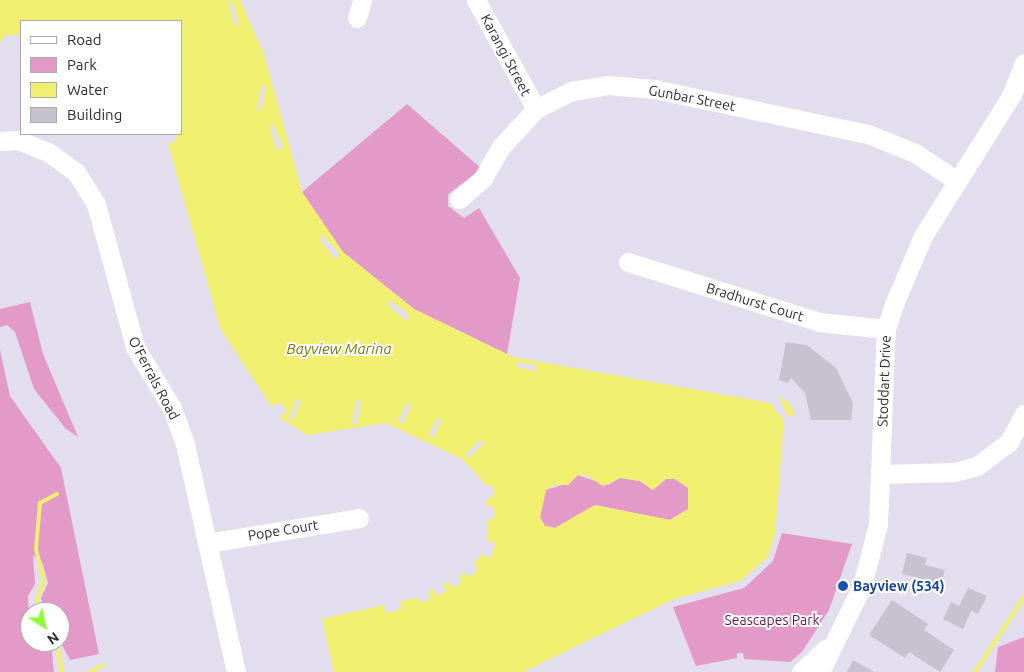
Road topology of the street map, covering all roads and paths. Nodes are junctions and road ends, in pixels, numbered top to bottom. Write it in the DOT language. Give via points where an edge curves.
graph roads {
  1 [pos="362,0"];
  2 [pos="476,0"];
  3 [pos="358,18"];
  4 [pos="1024,63"];
  5 [pos="536,109"];
  6 [pos="0,141"];
  7 [pos="957,181"];
  8 [pos="459,199"];
  9 [pos="628,262"];
  10 [pos="886,329"];
  11 [pos="1024,414"];
  12 [pos="881,474"];
  13 [pos="359,518"];
  14 [pos="207,543"];
  15 [pos="837,635"];
  16 [pos="236,672"];
  17 [pos="801,672"];
  18 [pos="820,672"];
  1 -- 3 [label="street"];
  2 -- 5 [label="street, Karangi Street"];
  4 -- 7 [label="street, Stoddart Drive" via="1012,94"];
  5 -- 7 [label="street, Gunbar Street" via="581,90 608,85 654,89 868,134 915,153"];
  5 -- 8 [label="street, Gunbar Street" via="500,148 483,178"];
  6 -- 14 [label="street, O'Ferrals Road" via="18,140 48,152 76,172 90,192 107,234 135,347 180,428"];
  7 -- 10 [label="street, Stoddart Drive" via="923,236"];
  9 -- 10 [label="street, Bradhurst Court" via="819,322"];
  10 -- 12 [label="street, Stoddart Drive"];
  11 -- 12 [label="street" via="1009,442 977,466 955,472"];
  12 -- 15 [label="street, Stoddart Drive" via="878,524 868,568"];
  13 -- 14 [label="street, Pope Court"];
  14 -- 16 [label="street, O'Ferrals Road"];
  15 -- 17 [label="street, Stoddart Drive"];
  15 -- 18 [label="street, Stoddart Drive"];
}
